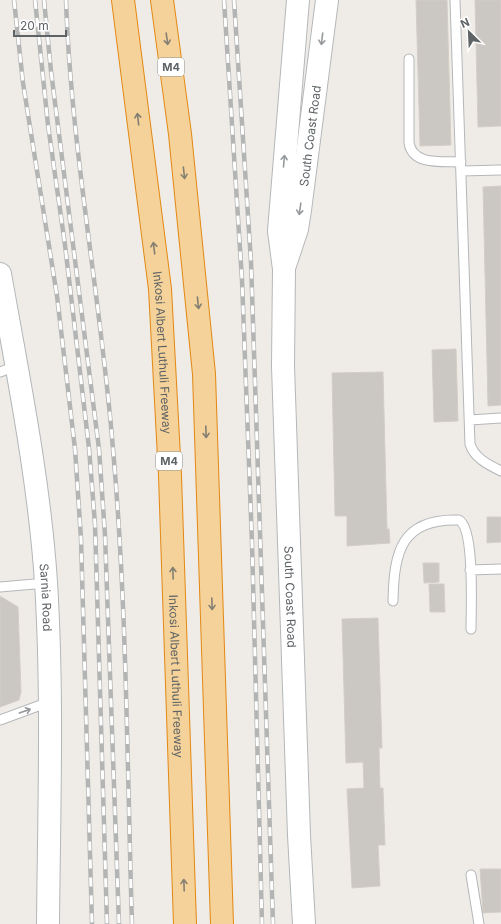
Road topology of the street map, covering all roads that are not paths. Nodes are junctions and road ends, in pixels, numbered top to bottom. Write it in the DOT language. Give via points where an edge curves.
graph roads {
  1 [pos="122,0"];
  2 [pos="162,0"];
  3 [pos="298,0"];
  4 [pos="327,0"];
  5 [pos="455,0"];
  6 [pos="409,59"];
  7 [pos="461,167"];
  8 [pos="501,170"];
  9 [pos="284,270"];
  10 [pos="0,274"];
  11 [pos="8,369"];
  12 [pos="501,418"];
  13 [pos="470,420"];
  14 [pos="501,471"];
  15 [pos="501,569"];
  16 [pos="470,570"];
  17 [pos="46,583"];
  18 [pos="0,587"];
  19 [pos="393,600"];
  20 [pos="471,629"];
  21 [pos="50,702"];
  22 [pos="0,720"];
  23 [pos="471,875"];
  24 [pos="48,924"];
  25 [pos="185,924"];
  26 [pos="222,924"];
  27 [pos="304,924"];
  28 [pos="479,924"];
  25 -- 1 [label="highway, Inkosi Albert Luthuli Freeway / M4, one-way" via="170,476 160,290"];
  2 -- 26 [label="highway, M4, one-way" via="180,134 204,374"];
  9 -- 3 [label="street, South Coast Road, one-way" via="279,214"];
  4 -- 9 [label="street, South Coast Road, one-way" via="297,229"];
  5 -- 7 [label="lane"];
  6 -- 7 [label="lane" via="411,151 423,160"];
  7 -- 8 [label="lane"];
  7 -- 13 [label="lane"];
  9 -- 27 [label="street, South Coast Road" via="283,366"];
  10 -- 11 [label="street, Sarnia Road"];
  11 -- 17 [label="street, Sarnia Road" via="30,444"];
  12 -- 13 [label="lane"];
  13 -- 14 [label="lane" via="470,444 474,454"];
  15 -- 16 [label="lane"];
  16 -- 19 [label="lane" via="468,535 462,522 453,520 429,523 412,533 401,546 394,574"];
  16 -- 20 [label="lane"];
  17 -- 18 [label="lane"];
  17 -- 21 [label="street, Sarnia Road"];
  22 -- 21 [label="lane, one-way"];
  21 -- 24 [label="street, Sarnia Road"];
  23 -- 28 [label="lane"];
}
